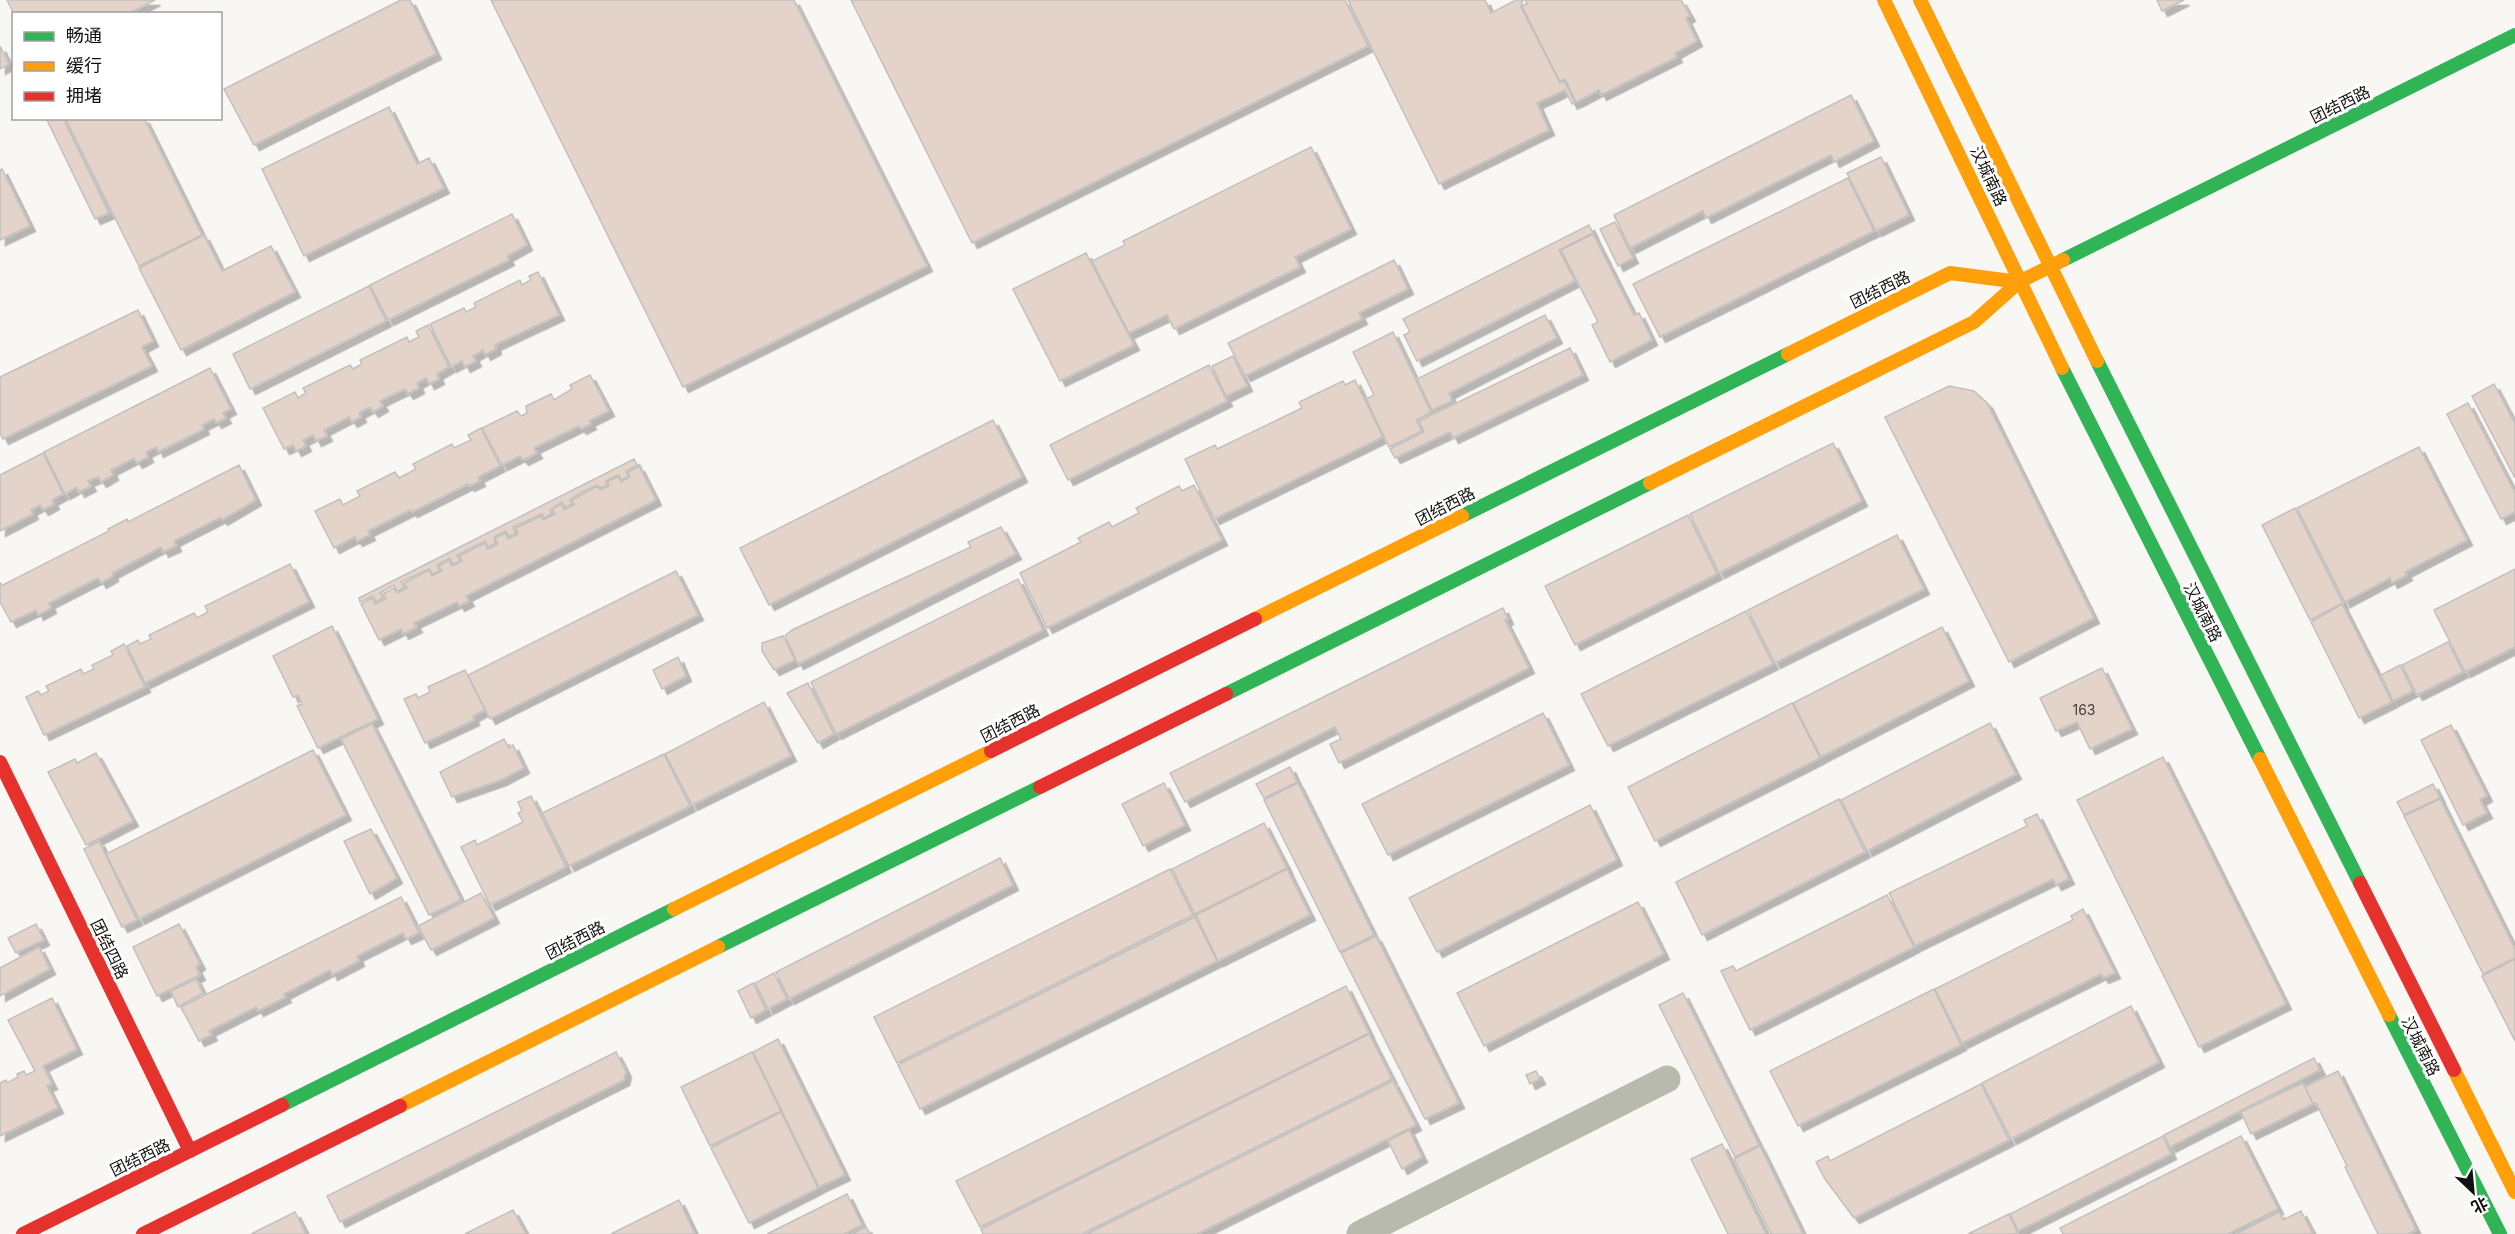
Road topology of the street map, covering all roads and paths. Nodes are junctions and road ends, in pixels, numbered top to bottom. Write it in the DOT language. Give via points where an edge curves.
graph roads {
  1 [pos="1884,0"];
  2 [pos="1920,0"];
  3 [pos="2515,35"];
  4 [pos="2050,267"];
  5 [pos="2019,282"];
  6 [pos="0,762"];
  7 [pos="1667,1079"];
  8 [pos="190,1151"];
  9 [pos="2515,1192"];
  10 [pos="2504,1228"];
  11 [pos="23,1234"];
  12 [pos="143,1234"];
  13 [pos="1360,1234"];
  1 -- 5 [label="street, 汉城南路"];
  2 -- 4 [label="street, 汉城南路"];
  3 -- 4 [label="street, 团结西路"];
  4 -- 5 [label="street, 团结西路"];
  4 -- 9 [label="street, 汉城南路"];
  5 -- 8 [label="street, 团结西路" via="1950,273"];
  5 -- 10 [label="street, 汉城南路"];
  5 -- 12 [label="street, 团结西路" via="1974,322"];
  6 -- 8 [label="street, 团结四路"];
  7 -- 13 [label="street"];
  8 -- 11 [label="street, 团结西路"];
}
